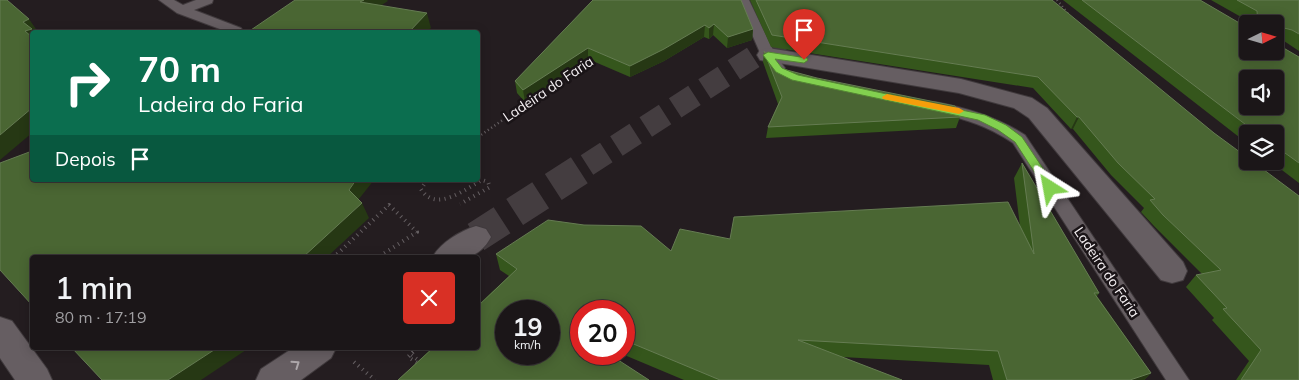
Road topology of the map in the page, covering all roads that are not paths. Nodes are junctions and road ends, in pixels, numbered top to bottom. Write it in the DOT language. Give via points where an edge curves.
graph roads {
  1 [pos="165,0"];
  2 [pos="207,0"];
  3 [pos="743,0"];
  4 [pos="182,10"];
  5 [pos="233,30"];
  6 [pos="768,55"];
  7 [pos="795,78"];
  8 [pos="917,103"];
  9 [pos="476,237"];
  10 [pos="451,255"];
  11 [pos="1172,271"];
  12 [pos="0,331"];
  13 [pos="316,350"];
  14 [pos="35,380"];
  15 [pos="273,380"];
  16 [pos="1178,380"];
  1 -- 4 [label="lane"];
  2 -- 4 [label="lane"];
  3 -- 6 [label="lane"];
  4 -- 5 [label="lane"];
  6 -- 7 [label="lane" via="779,70"];
  6 -- 11 [label="street" via="961,86 1023,103 1038,113"];
  8 -- 16 [label="lane, Ladeira do Faria" via="981,117 1018,139"];
  9 -- 10 [label="street"];
  12 -- 14 [label="street"];
  15 -- 13 [label="street, one-way"];
}
